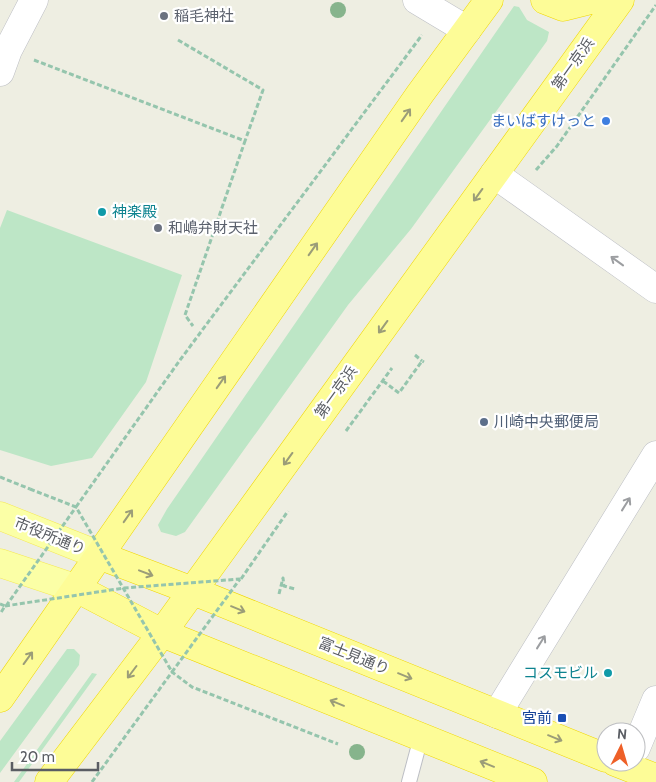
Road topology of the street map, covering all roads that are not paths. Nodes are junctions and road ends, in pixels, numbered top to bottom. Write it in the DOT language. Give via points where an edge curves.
graph roads {
  1 [pos="34,0"];
  2 [pos="489,0"];
  3 [pos="545,0"];
  4 [pos="591,0"];
  5 [pos="620,0"];
  6 [pos="428,6"];
  7 [pos="467,30"];
  8 [pos="3,56"];
  9 [pos="494,174"];
  10 [pos="656,289"];
  11 [pos="656,455"];
  12 [pos="0,516"];
  13 [pos="101,556"];
  14 [pos="0,563"];
  15 [pos="78,589"];
  16 [pos="193,591"];
  17 [pos="162,633"];
  18 [pos="0,698"];
  19 [pos="656,700"];
  20 [pos="497,714"];
  21 [pos="644,722"];
  22 [pos="421,737"];
  23 [pos="596,750"];
  24 [pos="645,772"];
  25 [pos="656,778"];
  26 [pos="49,782"];
  27 [pos="409,782"];
  28 [pos="533,782"];
  1 -- 8 [label="street"];
  2 -- 7 [label="highway"];
  3 -- 4 [label="highway" via="563,7"];
  5 -- 9 [label="highway, 第一京浜"];
  6 -- 7 [label="street"];
  13 -- 7 [label="highway, one-way"];
  10 -- 9 [label="street, one-way"];
  9 -- 16 [label="highway, 第一京浜, one-way"];
  20 -- 11 [label="street, one-way"];
  12 -- 13 [label="main road, 市役所通り"];
  13 -- 15 [label="highway"];
  13 -- 16 [label="highway, 富士見通り, one-way"];
  14 -- 15 [label="main road"];
  15 -- 17 [label="highway"];
  18 -- 15 [label="highway, one-way"];
  16 -- 17 [label="highway, 第一京浜"];
  16 -- 20 [label="highway, 富士見通り, one-way"];
  22 -- 17 [label="highway, one-way"];
  17 -- 26 [label="highway, 第一京浜, one-way"];
  19 -- 21 [label="street"];
  20 -- 23 [label="highway, 富士見通り, one-way"];
  22 -- 27 [label="lane"];
  28 -- 22 [label="highway, one-way"];
  24 -- 25 [label="highway, 富士見通り"];
}
